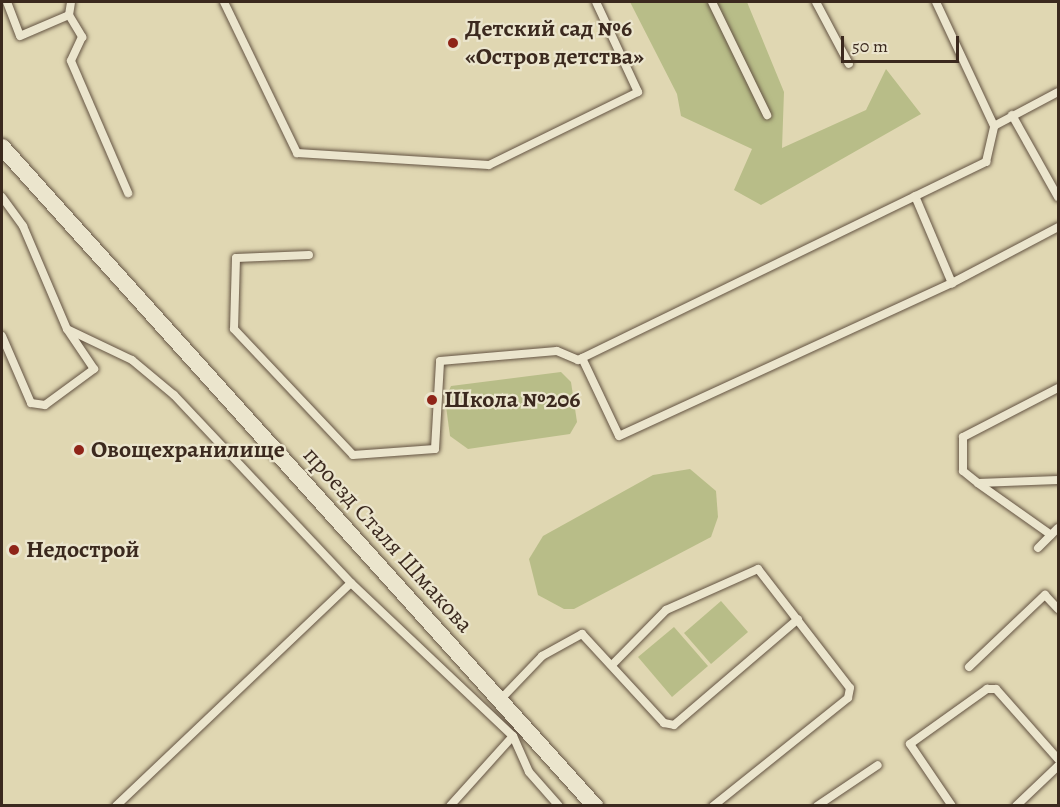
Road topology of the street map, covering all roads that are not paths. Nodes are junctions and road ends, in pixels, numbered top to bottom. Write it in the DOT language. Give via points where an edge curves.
graph roads {
  1 [pos="7,2"];
  2 [pos="71,2"];
  3 [pos="225,2"];
  4 [pos="596,2"];
  5 [pos="712,2"];
  6 [pos="816,2"];
  7 [pos="936,2"];
  8 [pos="69,15"];
  9 [pos="849,64"];
  10 [pos="1059,92"];
  11 [pos="1012,115"];
  12 [pos="767,116"];
  13 [pos="994,126"];
  14 [pos="2,147"];
  15 [pos="129,193"];
  16 [pos="915,196"];
  17 [pos="2,197"];
  18 [pos="1059,197"];
  19 [pos="1059,227"];
  20 [pos="309,255"];
  21 [pos="952,283"];
  22 [pos="67,329"];
  23 [pos="2,336"];
  24 [pos="582,358"];
  25 [pos="1059,388"];
  26 [pos="1059,480"];
  27 [pos="978,483"];
  28 [pos="1059,528"];
  29 [pos="1051,535"];
  30 [pos="1038,548"];
  31 [pos="351,583"];
  32 [pos="1059,609"];
  33 [pos="798,619"];
  34 [pos="612,665"];
  35 [pos="969,667"];
  36 [pos="500,700"];
  37 [pos="513,736"];
  38 [pos="1059,759"];
  39 [pos="878,765"];
  40 [pos="1059,766"];
  41 [pos="116,806"];
  42 [pos="450,806"];
  43 [pos="559,806"];
  44 [pos="595,806"];
  45 [pos="713,806"];
  46 [pos="817,806"];
  47 [pos="952,806"];
  48 [pos="1016,806"];
  1 -- 8 [label="lane" via="21,36"];
  2 -- 8 [label="lane"];
  3 -- 4 [label="lane" via="297,153 489,165 638,92"];
  5 -- 12 [label="lane"];
  6 -- 9 [label="lane"];
  7 -- 13 [label="lane"];
  8 -- 15 [label="lane" via="82,37 71,62"];
  10 -- 11 [label="lane"];
  11 -- 13 [label="lane"];
  11 -- 18 [label="lane"];
  13 -- 16 [label="lane" via="986,162"];
  14 -- 36 [label="street, проезд Сталя Шмакова"];
  16 -- 21 [label="lane"];
  16 -- 24 [label="lane"];
  17 -- 22 [label="lane" via="23,226"];
  19 -- 21 [label="lane"];
  20 -- 24 [label="lane" via="236,258 234,328 353,455 435,449 440,361 556,351"];
  21 -- 24 [label="lane" via="620,436"];
  22 -- 23 [label="lane" via="94,369 45,405 31,403"];
  22 -- 31 [label="lane" via="132,360 174,395"];
  25 -- 27 [label="lane" via="963,437 963,471"];
  26 -- 27 [label="lane"];
  27 -- 29 [label="lane"];
  28 -- 29 [label="lane"];
  29 -- 30 [label="lane"];
  31 -- 37 [label="lane"];
  31 -- 41 [label="lane"];
  32 -- 35 [label="lane" via="1045,595"];
  33 -- 34 [label="lane" via="763,572 751,570 666,610"];
  33 -- 34 [label="lane" via="674,725 664,723"];
  33 -- 45 [label="lane" via="851,693"];
  34 -- 36 [label="lane" via="586,636 577,634 542,656"];
  36 -- 44 [label="street, проезд Сталя Шмакова"];
  37 -- 42 [label="lane"];
  37 -- 43 [label="lane" via="529,772"];
  38 -- 47 [label="lane" via="996,690 987,689 910,744"];
  39 -- 46 [label="lane"];
  40 -- 48 [label="lane"];
}
